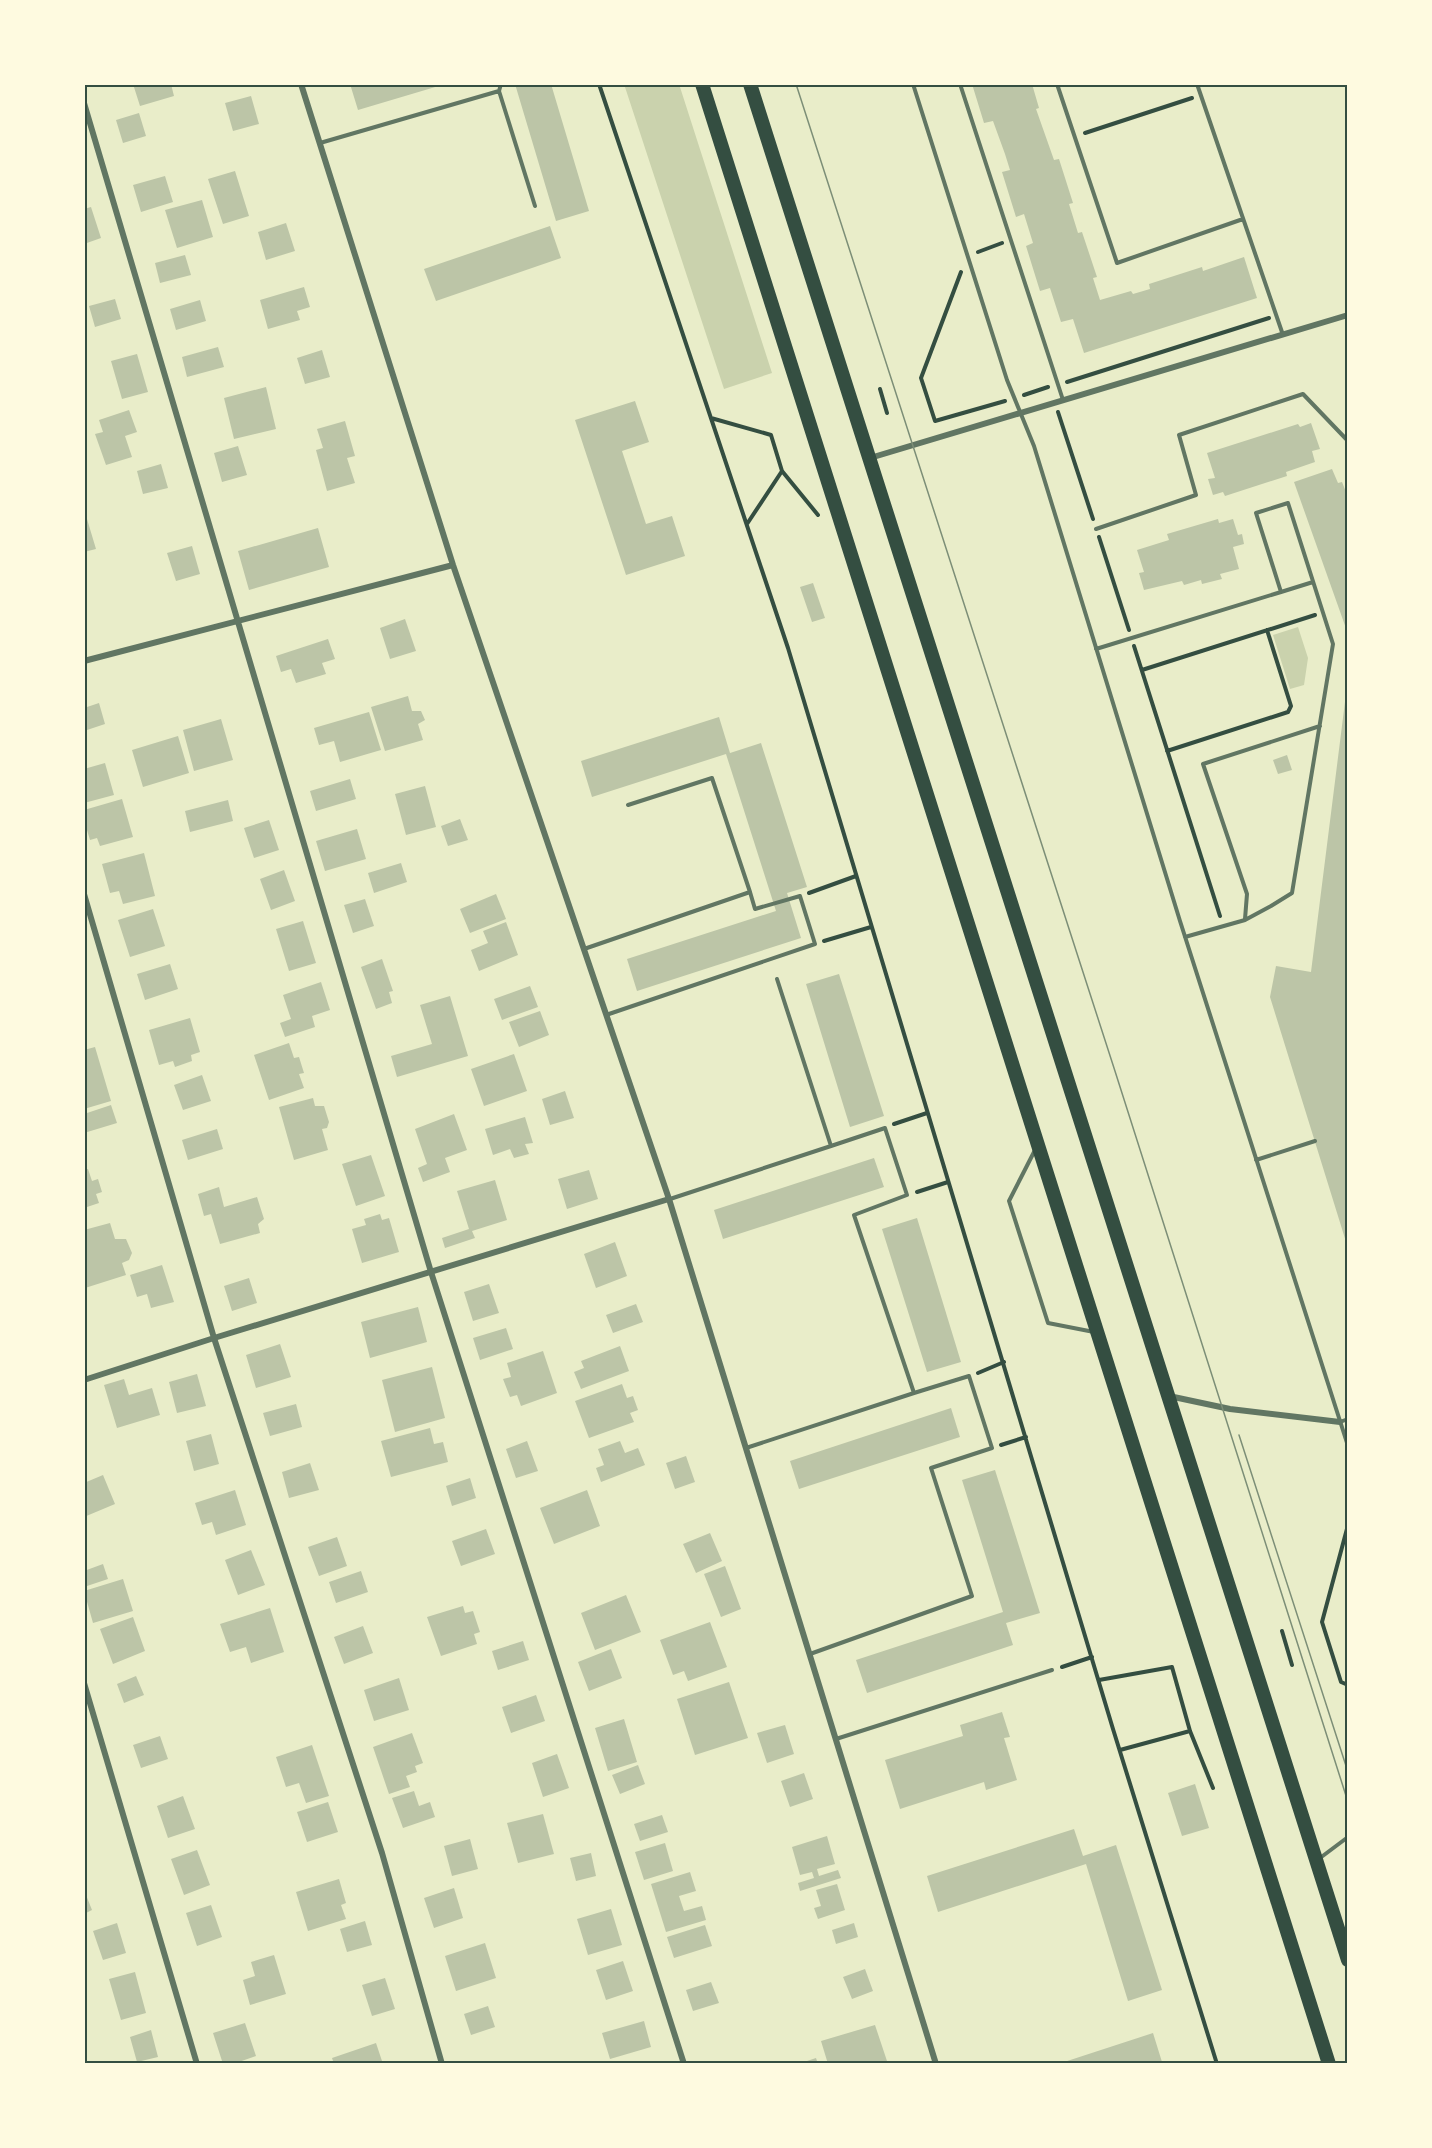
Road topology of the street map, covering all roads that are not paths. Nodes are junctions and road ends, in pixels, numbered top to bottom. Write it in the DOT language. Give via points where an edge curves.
graph roads {
  1 [pos="301,84"];
  2 [pos="501,84"];
  3 [pos="702,84"];
  4 [pos="750,84"];
  5 [pos="913,84"];
  6 [pos="960,84"];
  7 [pos="1057,84"];
  8 [pos="1197,84"];
  9 [pos="499,91"];
  10 [pos="84,103"];
  11 [pos="320,144"];
  12 [pos="535,206"];
  13 [pos="1243,219"];
  14 [pos="1348,315"];
  15 [pos="1283,334"];
  16 [pos="1063,400"];
  17 [pos="1021,413"];
  18 [pos="1348,441"];
  19 [pos="870,458"];
  20 [pos="1096,529"];
  21 [pos="453,565"];
  22 [pos="1313,582"];
  23 [pos="1281,592"];
  24 [pos="238,621"];
  25 [pos="1096,649"];
  26 [pos="84,661"];
  27 [pos="1320,726"];
  28 [pos="628,804"];
  29 [pos="750,892"];
  30 [pos="84,894"];
  31 [pos="1245,920"];
  32 [pos="1185,937"];
  33 [pos="584,949"];
  34 [pos="777,979"];
  35 [pos="606,1015"];
  36 [pos="1315,1141"];
  37 [pos="1038,1144"];
  38 [pos="831,1146"];
  39 [pos="1256,1160"];
  40 [pos="669,1199"];
  41 [pos="431,1272"];
  42 [pos="1098,1333"];
  43 [pos="213,1338"];
  44 [pos="84,1380"];
  45 [pos="914,1393"];
  46 [pos="1168,1395"];
  47 [pos="1348,1419"];
  48 [pos="1340,1422"];
  49 [pos="1348,1446"];
  50 [pos="746,1448"];
  51 [pos="810,1654"];
  52 [pos="1052,1670"];
  53 [pos="84,1683"];
  54 [pos="836,1739"];
  55 [pos="1348,1837"];
  56 [pos="1317,1860"];
  57 [pos="1348,1960"];
  58 [pos="197,2064"];
  59 [pos="442,2064"];
  60 [pos="684,2064"];
  61 [pos="936,2064"];
  62 [pos="1329,2064"];
  1 -- 11 [label="street"];
  2 -- 9 [label="lane"];
  3 -- 37 [label="highway"];
  4 -- 19 [label="highway"];
  5 -- 17 [label="lane"];
  6 -- 16 [label="lane"];
  7 -- 13 [label="lane" via="1117,263"];
  8 -- 13 [label="lane"];
  9 -- 11 [label="lane"];
  9 -- 12 [label="lane"];
  10 -- 24 [label="street"];
  11 -- 21 [label="street"];
  13 -- 15 [label="lane"];
  14 -- 15 [label="street"];
  15 -- 16 [label="street"];
  16 -- 17 [label="street"];
  17 -- 19 [label="street"];
  17 -- 25 [label="lane"];
  18 -- 20 [label="lane" via="1302,394 1179,435 1196,495"];
  19 -- 46 [label="highway"];
  21 -- 24 [label="street"];
  21 -- 33 [label="street"];
  22 -- 23 [label="lane"];
  22 -- 23 [label="lane" via="1288,503 1267,509 1256,513"];
  22 -- 27 [label="lane" via="1333,644"];
  23 -- 25 [label="lane"];
  24 -- 26 [label="street"];
  24 -- 41 [label="street"];
  25 -- 32 [label="lane"];
  27 -- 31 [label="lane" via="1292,893"];
  27 -- 31 [label="lane" via="1203,764 1247,894"];
  28 -- 29 [label="lane" via="712,778"];
  29 -- 33 [label="lane"];
  29 -- 35 [label="lane" via="755,909 800,896 815,944"];
  30 -- 43 [label="street"];
  31 -- 32 [label="lane"];
  32 -- 39 [label="lane"];
  33 -- 35 [label="street"];
  34 -- 38 [label="lane"];
  35 -- 40 [label="street"];
  36 -- 39 [label="lane"];
  37 -- 42 [label="highway"];
  37 -- 42 [label="lane" via="1009,1201 1012,1212 1048,1323"];
  38 -- 40 [label="lane"];
  38 -- 45 [label="lane" via="885,1128 907,1195 854,1215"];
  39 -- 48 [label="lane"];
  40 -- 41 [label="street"];
  40 -- 50 [label="street"];
  41 -- 43 [label="street"];
  41 -- 60 [label="street"];
  42 -- 62 [label="highway"];
  43 -- 44 [label="street"];
  43 -- 59 [label="street" via="382,1853"];
  45 -- 50 [label="lane"];
  45 -- 51 [label="lane" via="969,1376 992,1448 931,1468 972,1596"];
  46 -- 48 [label="street" via="1230,1408"];
  46 -- 56 [label="highway"];
  47 -- 48 [label="lane"];
  48 -- 49 [label="lane"];
  50 -- 51 [label="street"];
  51 -- 54 [label="street"];
  52 -- 54 [label="lane"];
  53 -- 58 [label="street"];
  54 -- 61 [label="street"];
  55 -- 56 [label="lane"];
  56 -- 57 [label="highway"];
}
